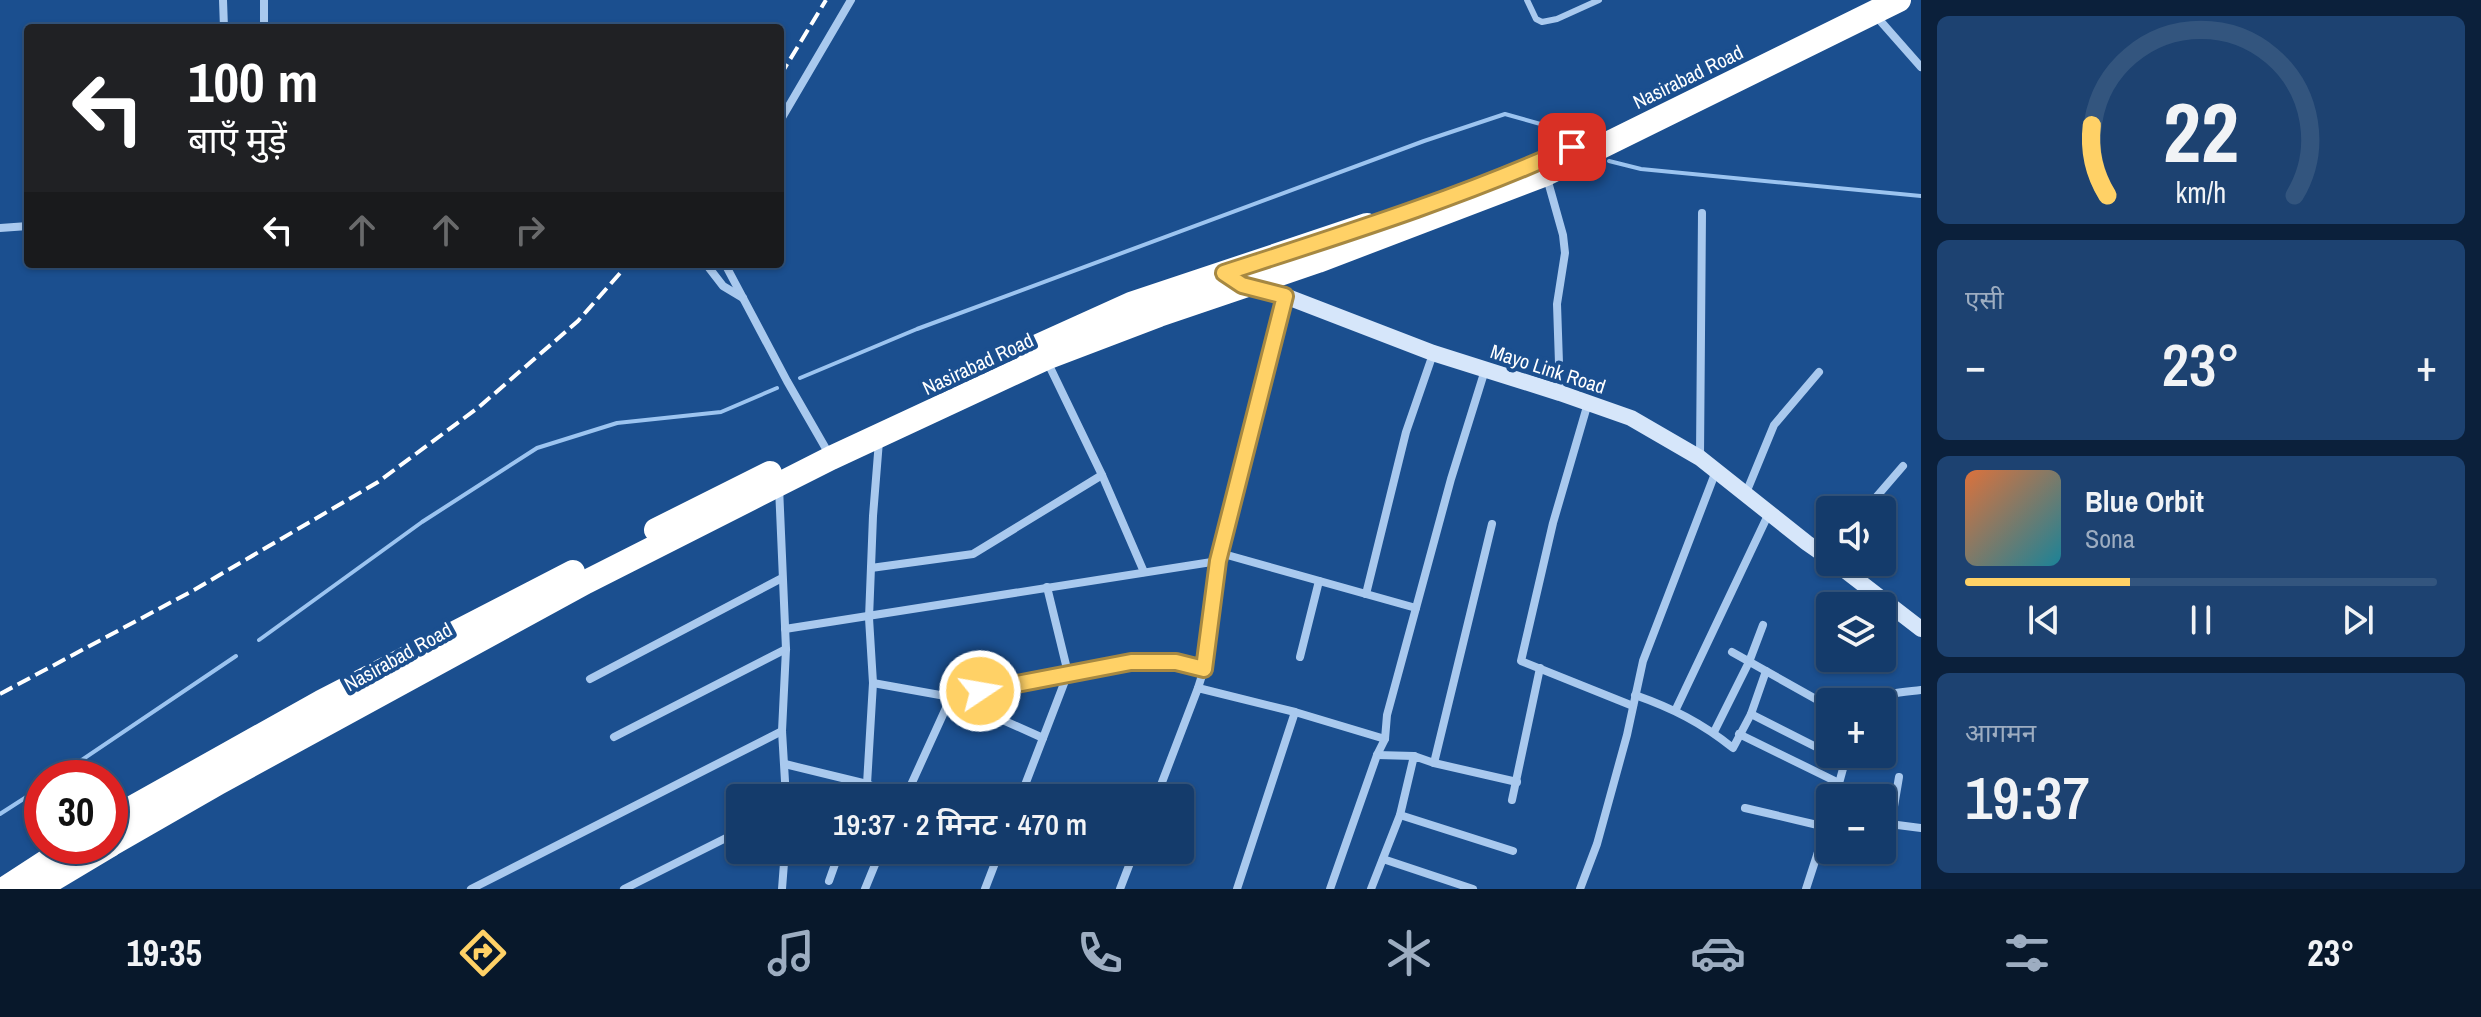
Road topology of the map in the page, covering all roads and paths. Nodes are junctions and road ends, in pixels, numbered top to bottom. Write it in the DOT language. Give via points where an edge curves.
graph roads {
  1 [pos="223,0"];
  2 [pos="264,0"];
  3 [pos="851,0"];
  4 [pos="1527,0"];
  5 [pos="1599,0"];
  6 [pos="1899,0"];
  7 [pos="1869,6"];
  8 [pos="224,24"];
  9 [pos="264,24"];
  10 [pos="1921,67"];
  11 [pos="784,114"];
  12 [pos="1546,174"];
  13 [pos="1702,213"];
  14 [pos="24,226"];
  15 [pos="0,228"];
  16 [pos="708,268"];
  17 [pos="727,268"];
  18 [pos="1233,279"];
  19 [pos="1285,296"];
  20 [pos="744,299"];
  21 [pos="1433,353"];
  22 [pos="1046,358"];
  23 [pos="1485,369"];
  24 [pos="1819,372"];
  25 [pos="1560,393"];
  26 [pos="1588,402"];
  27 [pos="880,436"];
  28 [pos="828,453"];
  29 [pos="1700,458"];
  30 [pos="1903,466"];
  31 [pos="1716,471"];
  32 [pos="1102,475"];
  33 [pos="779,486"];
  34 [pos="1746,493"];
  35 [pos="1877,496"];
  36 [pos="1770,512"];
  37 [pos="1492,524"];
  38 [pos="1816,546"];
  39 [pos="1219,557"];
  40 [pos="871,568"];
  41 [pos="1144,572"];
  42 [pos="1855,576"];
  43 [pos="782,578"];
  44 [pos="1319,581"];
  45 [pos="1047,587"];
  46 [pos="1366,594"];
  47 [pos="1416,608"];
  48 [pos="869,618"];
  49 [pos="1763,625"];
  50 [pos="785,629"];
  51 [pos="1921,629"];
  52 [pos="786,649"];
  53 [pos="1732,652"];
  54 [pos="1300,657"];
  55 [pos="1749,662"];
  56 [pos="1540,668"];
  57 [pos="1204,669"];
  58 [pos="1766,671"];
  59 [pos="1068,673"];
  60 [pos="590,679"];
  61 [pos="873,683"];
  62 [pos="1198,688"];
  63 [pos="1921,690"];
  64 [pos="1896,693"];
  65 [pos="1635,695"];
  66 [pos="951,697"];
  67 [pos="1816,699"];
  68 [pos="1633,706"];
  69 [pos="1676,709"];
  70 [pos="1295,712"];
  71 [pos="1751,714"];
  72 [pos="782,731"];
  73 [pos="1714,732"];
  74 [pos="1739,734"];
  75 [pos="614,737"];
  76 [pos="1043,738"];
  77 [pos="1385,739"];
  78 [pos="1816,747"];
  79 [pos="1377,755"];
  80 [pos="1414,756"];
  81 [pos="1434,763"];
  82 [pos="785,764"];
  83 [pos="1843,768"];
  84 [pos="1899,777"];
  85 [pos="1517,782"];
  86 [pos="1839,783"];
  87 [pos="786,784"];
  88 [pos="867,784"];
  89 [pos="909,784"];
  90 [pos="1025,784"];
  91 [pos="1161,784"];
  92 [pos="1896,789"];
  93 [pos="1512,800"];
  94 [pos="1745,808"];
  95 [pos="128,810"];
  96 [pos="1400,815"];
  97 [pos="1816,825"];
  98 [pos="1896,825"];
  99 [pos="1921,828"];
  100 [pos="128,836"];
  101 [pos="726,838"];
  102 [pos="1513,851"];
  103 [pos="1816,858"];
  104 [pos="1383,859"];
  105 [pos="42,864"];
  106 [pos="81,864"];
  107 [pos="784,864"];
  108 [pos="835,864"];
  109 [pos="875,864"];
  110 [pos="995,864"];
  111 [pos="1130,864"];
  112 [pos="829,881"];
  113 [pos="46,886"];
  114 [pos="4,889"];
  115 [pos="471,889"];
  116 [pos="624,889"];
  117 [pos="782,889"];
  118 [pos="865,889"];
  119 [pos="985,889"];
  120 [pos="1120,889"];
  121 [pos="1237,889"];
  122 [pos="1330,889"];
  123 [pos="1371,889"];
  124 [pos="1473,889"];
  125 [pos="1580,889"];
  126 [pos="1806,889"];
  1 -- 8 [label="street"];
  2 -- 9 [label="street"];
  3 -- 11 [label="street"];
  4 -- 5 [label="lane" via="1542,22"];
  6 -- 7 [label="highway, Nasirabad Road"];
  7 -- 10 [label="street"];
  7 -- 12 [label="highway, Nasirabad Road"];
  7 -- 18 [label="highway, Nasirabad Road" via="1724,68 1534,164"];
  12 -- 18 [label="highway, Nasirabad Road" via="1318,261"];
  12 -- 25 [label="street" via="1565,253 1557,304"];
  13 -- 29 [label="street"];
  14 -- 15 [label="street"];
  16 -- 20 [label="street" via="723,286"];
  17 -- 20 [label="street"];
  18 -- 19 [label="street, Mayo Link Road"];
  18 -- 22 [label="highway, Nasirabad Road"];
  18 -- 28 [label="highway, Nasirabad Road" via="1131,304 1067,331"];
  19 -- 21 [label="street, Mayo Link Road"];
  19 -- 39 [label="street"];
  20 -- 28 [label="street"];
  21 -- 23 [label="street, Mayo Link Road"];
  21 -- 46 [label="street" via="1406,432"];
  22 -- 27 [label="highway, Nasirabad Road"];
  22 -- 32 [label="street"];
  23 -- 25 [label="street, Mayo Link Road"];
  23 -- 47 [label="street"];
  24 -- 34 [label="street" via="1774,425"];
  25 -- 26 [label="street, Mayo Link Road"];
  26 -- 29 [label="street, Mayo Link Road" via="1631,418"];
  26 -- 56 [label="street" via="1521,661"];
  27 -- 28 [label="highway, Nasirabad Road"];
  27 -- 40 [label="street"];
  28 -- 33 [label="highway, Nasirabad Road"];
  28 -- 95 [label="highway, Nasirabad Road" via="716,498 488,614"];
  29 -- 31 [label="street, Mayo Link Road"];
  30 -- 35 [label="street"];
  31 -- 34 [label="street, Mayo Link Road"];
  31 -- 65 [label="street" via="1643,661"];
  32 -- 40 [label="street" via="973,554"];
  32 -- 41 [label="street"];
  33 -- 43 [label="street"];
  33 -- 100 [label="highway, Nasirabad Road" via="586,582"];
  34 -- 36 [label="street, Mayo Link Road"];
  36 -- 38 [label="street, Mayo Link Road"];
  36 -- 69 [label="street"];
  37 -- 81 [label="street"];
  39 -- 41 [label="street"];
  39 -- 44 [label="street"];
  39 -- 57 [label="street"];
  40 -- 48 [label="street"];
  41 -- 45 [label="street"];
  42 -- 51 [label="street, Mayo Link Road"];
  43 -- 50 [label="street"];
  43 -- 60 [label="street"];
  44 -- 46 [label="street"];
  44 -- 54 [label="street"];
  45 -- 48 [label="street"];
  45 -- 59 [label="street"];
  46 -- 47 [label="street"];
  47 -- 77 [label="street"];
  48 -- 50 [label="street"];
  48 -- 61 [label="street"];
  49 -- 55 [label="street"];
  50 -- 52 [label="street"];
  52 -- 72 [label="street"];
  52 -- 75 [label="street"];
  53 -- 55 [label="street"];
  55 -- 58 [label="street"];
  55 -- 73 [label="street"];
  56 -- 68 [label="street"];
  56 -- 85 [label="street"];
  57 -- 59 [label="street" via="1153,660"];
  57 -- 62 [label="street"];
  58 -- 67 [label="street"];
  58 -- 71 [label="street"];
  59 -- 66 [label="street"];
  59 -- 76 [label="street"];
  61 -- 66 [label="street"];
  61 -- 88 [label="street"];
  62 -- 70 [label="street"];
  62 -- 91 [label="street"];
  63 -- 64 [label="street"];
  65 -- 68 [label="street"];
  65 -- 69 [label="street"];
  66 -- 76 [label="street"];
  66 -- 89 [label="street"];
  68 -- 125 [label="street"];
  69 -- 73 [label="street"];
  70 -- 77 [label="street"];
  70 -- 121 [label="street"];
  71 -- 74 [label="street"];
  71 -- 78 [label="street"];
  72 -- 82 [label="street"];
  72 -- 115 [label="street"];
  73 -- 74 [label="street" via="1733,748"];
  74 -- 86 [label="street"];
  76 -- 90 [label="street"];
  77 -- 79 [label="street"];
  79 -- 80 [label="street"];
  79 -- 122 [label="street"];
  80 -- 81 [label="street"];
  80 -- 96 [label="street"];
  81 -- 85 [label="street"];
  82 -- 87 [label="street"];
  82 -- 88 [label="street"];
  83 -- 86 [label="street"];
  84 -- 92 [label="street"];
  85 -- 93 [label="street"];
  94 -- 97 [label="street"];
  96 -- 102 [label="street"];
  96 -- 104 [label="street"];
  98 -- 99 [label="street"];
  101 -- 116 [label="street"];
  103 -- 126 [label="street"];
  104 -- 123 [label="street"];
  104 -- 124 [label="street"];
  105 -- 114 [label="highway"];
  106 -- 113 [label="highway, Nasirabad Road"];
  107 -- 117 [label="street"];
  108 -- 112 [label="street"];
  109 -- 118 [label="street"];
  110 -- 119 [label="street"];
  111 -- 120 [label="street"];
}
